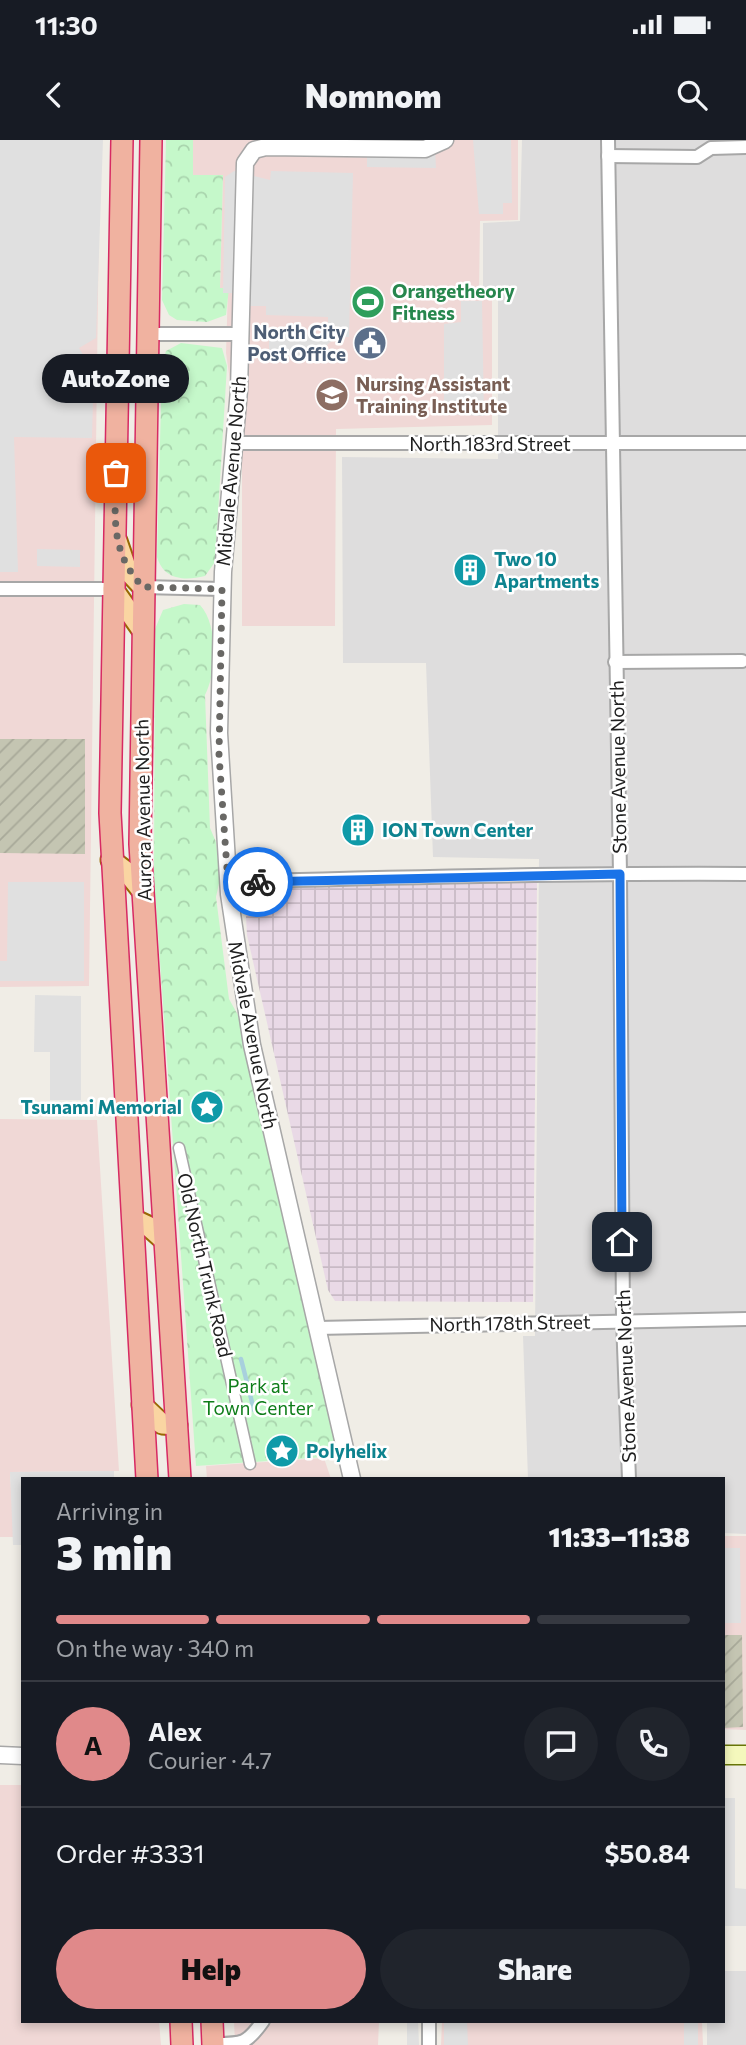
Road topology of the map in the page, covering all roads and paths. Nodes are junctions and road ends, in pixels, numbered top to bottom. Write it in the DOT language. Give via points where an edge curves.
graph roads {
  1 [pos="122,140"];
  2 [pos="151,140"];
  3 [pos="445,140"];
  4 [pos="608,140"];
  5 [pos="746,147"];
  6 [pos="608,156"];
  7 [pos="150,334"];
  8 [pos="241,334"];
  9 [pos="117,376"];
  10 [pos="147,398"];
  11 [pos="233,443"];
  12 [pos="746,443"];
  13 [pos="611,444"];
  14 [pos="115,533"];
  15 [pos="143,587"];
  16 [pos="0,589"];
  17 [pos="113,589"];
  18 [pos="222,589"];
  19 [pos="142,630"];
  20 [pos="742,661"];
  21 [pos="615,662"];
  22 [pos="111,860"];
  23 [pos="620,874"];
  24 [pos="746,874"];
  25 [pos="228,883"];
  26 [pos="143,892"];
  27 [pos="178,1148"];
  28 [pos="132,1219"];
  29 [pos="165,1241"];
  30 [pos="623,1320"];
  31 [pos="746,1320"];
  32 [pos="317,1328"];
  33 [pos="142,1405"];
  34 [pos="177,1425"];
  35 [pos="250,1464"];
  36 [pos="147,1477"];
  37 [pos="180,1477"];
  38 [pos="352,1477"];
  39 [pos="629,1477"];
  40 [pos="0,1755"];
  41 [pos="725,1755"];
  42 [pos="746,1755"];
  43 [pos="21,1756"];
  44 [pos="181,2023"];
  45 [pos="212,2023"];
  46 [pos="262,2023"];
  47 [pos="429,2023"];
  48 [pos="182,2045"];
  49 [pos="213,2045"];
  50 [pos="429,2045"];
  1 -- 9 [label="highway, Aurora Avenue North"];
  2 -- 7 [label="highway, Aurora Avenue North"];
  3 -- 8 [label="street, Midvale Avenue North" via="425,149 254,150 245,163"];
  4 -- 6 [label="street, Stone Avenue North"];
  5 -- 6 [label="street" via="712,148 697,157"];
  6 -- 13 [label="street, Stone Avenue North"];
  7 -- 8 [label="street"];
  7 -- 10 [label="highway, Aurora Avenue North"];
  8 -- 11 [label="street, Midvale Avenue North"];
  9 -- 10 [label="main road" via="131,380"];
  9 -- 14 [label="highway, Aurora Avenue North"];
  10 -- 15 [label="highway, Aurora Avenue North"];
  11 -- 13 [label="street, North 183rd Street"];
  11 -- 18 [label="street, Midvale Avenue North"];
  12 -- 13 [label="street, North 183rd Street"];
  13 -- 21 [label="street, Stone Avenue North"];
  14 -- 15 [label="main road" via="127,570"];
  14 -- 17 [label="highway, Aurora Avenue North"];
  15 -- 18 [label="street"];
  15 -- 19 [label="highway, Aurora Avenue North"];
  16 -- 17 [label="street"];
  17 -- 19 [label="main road"];
  17 -- 22 [label="highway, Aurora Avenue North"];
  18 -- 25 [label="street, Midvale Avenue North" via="219,755"];
  19 -- 26 [label="highway, Aurora Avenue North"];
  20 -- 21 [label="street"];
  21 -- 23 [label="street, Stone Avenue North"];
  22 -- 26 [label="main road"];
  22 -- 28 [label="highway, Aurora Avenue North"];
  23 -- 24 [label="street"];
  23 -- 25 [label="street"];
  23 -- 30 [label="street, Stone Avenue North"];
  25 -- 32 [label="street, Midvale Avenue North" via="247,1020"];
  26 -- 29 [label="highway, Aurora Avenue North"];
  27 -- 35 [label="street, Old North Trunk Road"];
  28 -- 29 [label="main road"];
  28 -- 33 [label="highway, Aurora Avenue North"];
  29 -- 34 [label="highway, Aurora Avenue North"];
  30 -- 31 [label="street, North 178th Street"];
  30 -- 32 [label="street, North 178th Street"];
  30 -- 39 [label="street, Stone Avenue North"];
  32 -- 38 [label="street, Midvale Avenue North"];
  33 -- 34 [label="main road" via="162,1424"];
  33 -- 36 [label="highway, Aurora Avenue North"];
  34 -- 37 [label="highway, Aurora Avenue North"];
  40 -- 43 [label="street"];
  41 -- 42 [label="main road"];
  44 -- 48 [label="highway"];
  45 -- 49 [label="highway"];
  46 -- 49 [label="street" via="244,2044"];
  47 -- 50 [label="street"];
}
